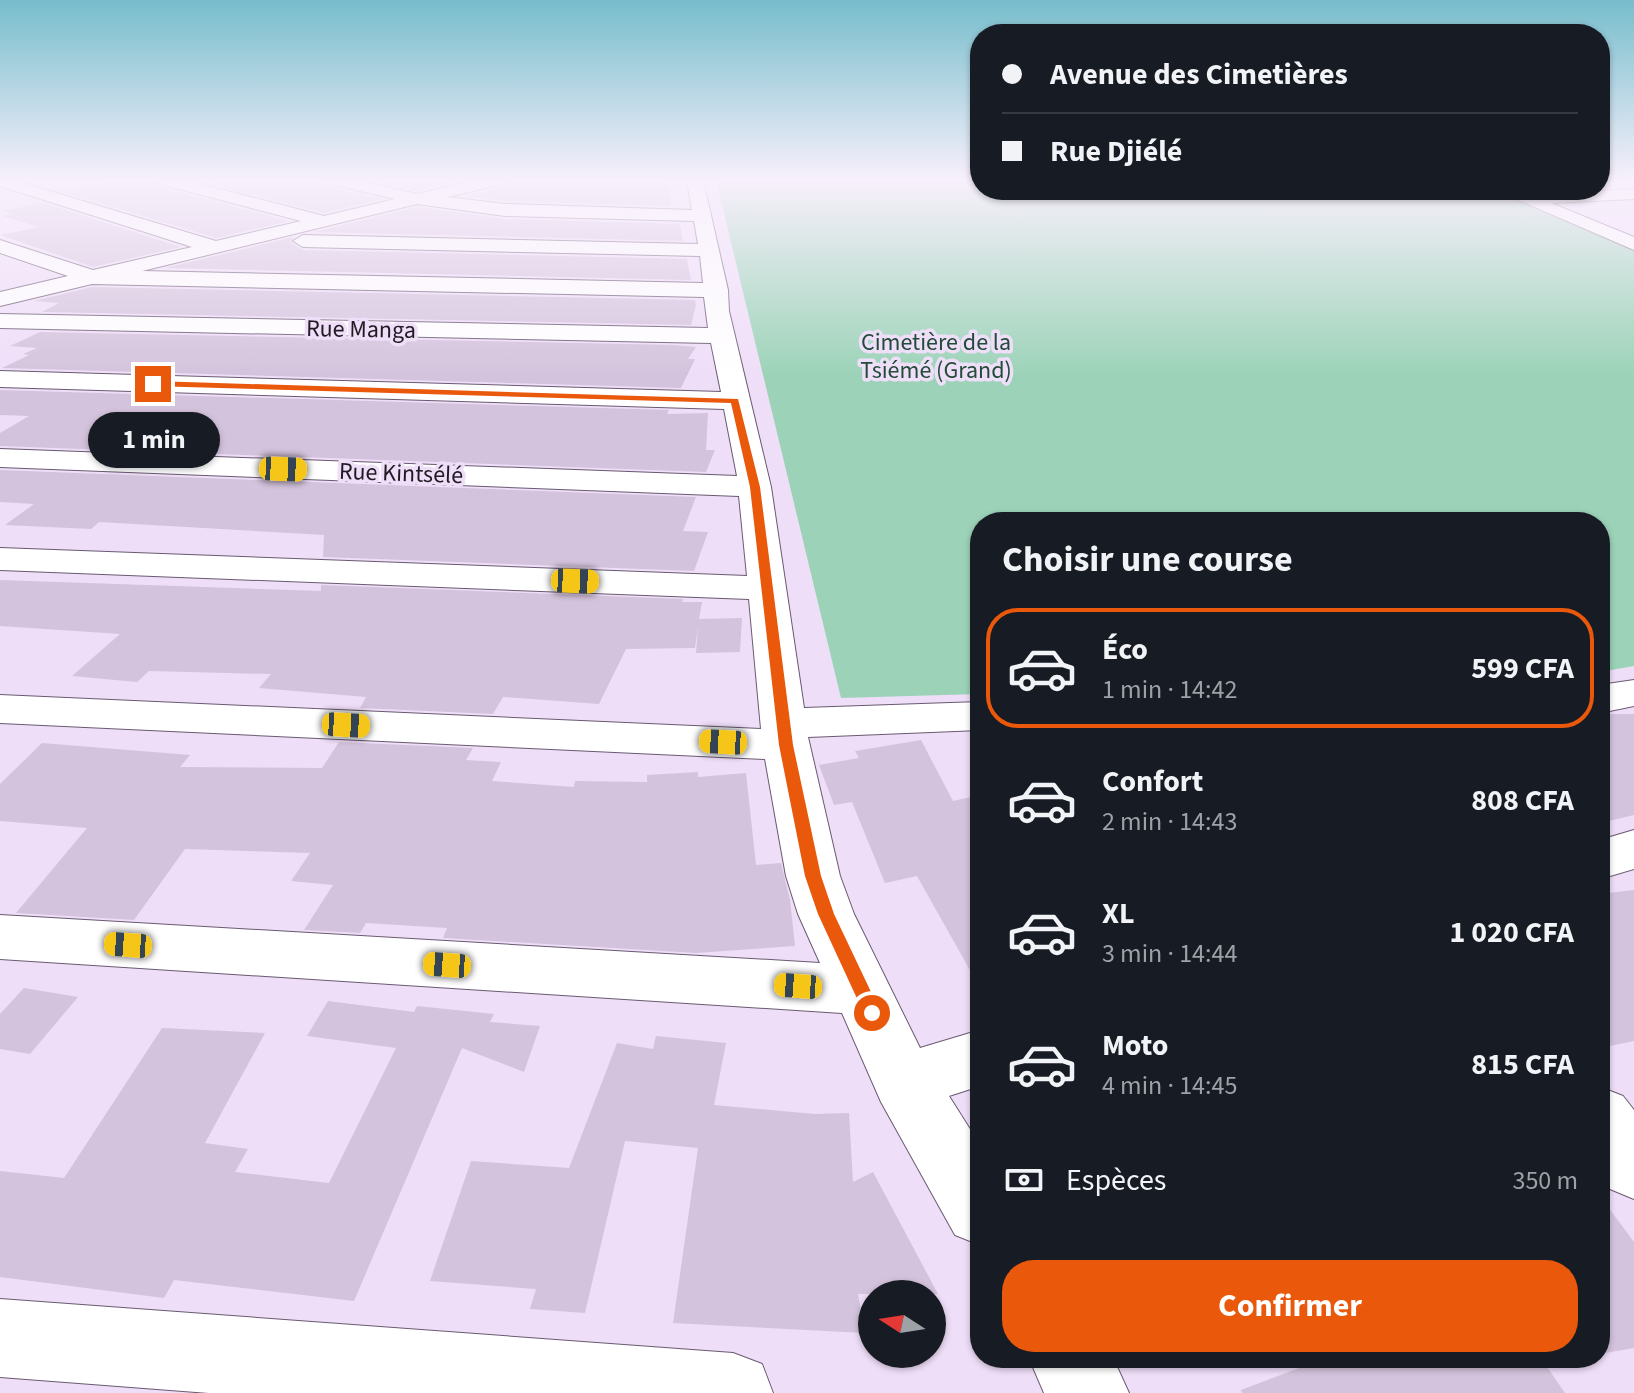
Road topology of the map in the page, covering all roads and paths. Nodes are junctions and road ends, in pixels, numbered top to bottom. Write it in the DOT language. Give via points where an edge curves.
graph roads {
  1 [pos="207,245"];
  2 [pos="224,245"];
  3 [pos="258,245"];
  4 [pos="481,245"];
  5 [pos="705,245"];
  6 [pos="0,246"];
  7 [pos="213,247"];
  8 [pos="92,277"];
  9 [pos="204,278"];
  10 [pos="0,299"];
  11 [pos="0,321"];
  12 [pos="128,323"];
  13 [pos="722,336"];
  14 [pos="91,345"];
  15 [pos="67,359"];
  16 [pos="0,379"];
  17 [pos="30,380"];
  18 [pos="0,398"];
  19 [pos="735,401"];
  20 [pos="0,458"];
  21 [pos="755,487"];
  22 [pos="0,559"];
  23 [pos="767,588"];
  24 [pos="1634,693"];
  25 [pos="1610,697"];
  26 [pos="0,709"];
  27 [pos="970,717"];
  28 [pos="785,734"];
  29 [pos="1634,849"];
  30 [pos="1610,857"];
  31 [pos="0,937"];
  32 [pos="861,990"];
  33 [pos="970,1061"];
  34 [pos="904,1082"];
  35 [pos="1610,1132"];
  36 [pos="1634,1166"];
  37 [pos="970,1193"];
  38 [pos="0,1338"];
  39 [pos="1074,1368"];
  40 [pos="733,1393"];
  41 [pos="1089,1393"];
  1 -- 7 [label="street"];
  2 -- 7 [label="street"];
  3 -- 9 [label="street"];
  4 -- 9 [label="street"];
  5 -- 13 [label="street"];
  6 -- 8 [label="street"];
  7 -- 8 [label="street"];
  8 -- 9 [label="street"];
  8 -- 10 [label="street"];
  9 -- 12 [label="street"];
  11 -- 12 [label="street, Rue Manga"];
  12 -- 13 [label="street, Rue Manga"];
  12 -- 14 [label="street"];
  13 -- 19 [label="street"];
  15 -- 17 [label="street"];
  16 -- 17 [label="street"];
  17 -- 18 [label="street"];
  17 -- 19 [label="street"];
  19 -- 21 [label="street"];
  20 -- 21 [label="street, Rue Kintsélé"];
  21 -- 23 [label="street"];
  22 -- 23 [label="street"];
  23 -- 28 [label="street"];
  24 -- 25 [label="street"];
  26 -- 28 [label="street"];
  27 -- 28 [label="street"];
  28 -- 32 [label="street" via="813,876"];
  29 -- 30 [label="street"];
  31 -- 32 [label="street"];
  32 -- 34 [label="street"];
  33 -- 34 [label="street"];
  34 -- 37 [label="street"];
  35 -- 36 [label="street"];
  38 -- 40 [label="street"];
  39 -- 41 [label="street"];
}
